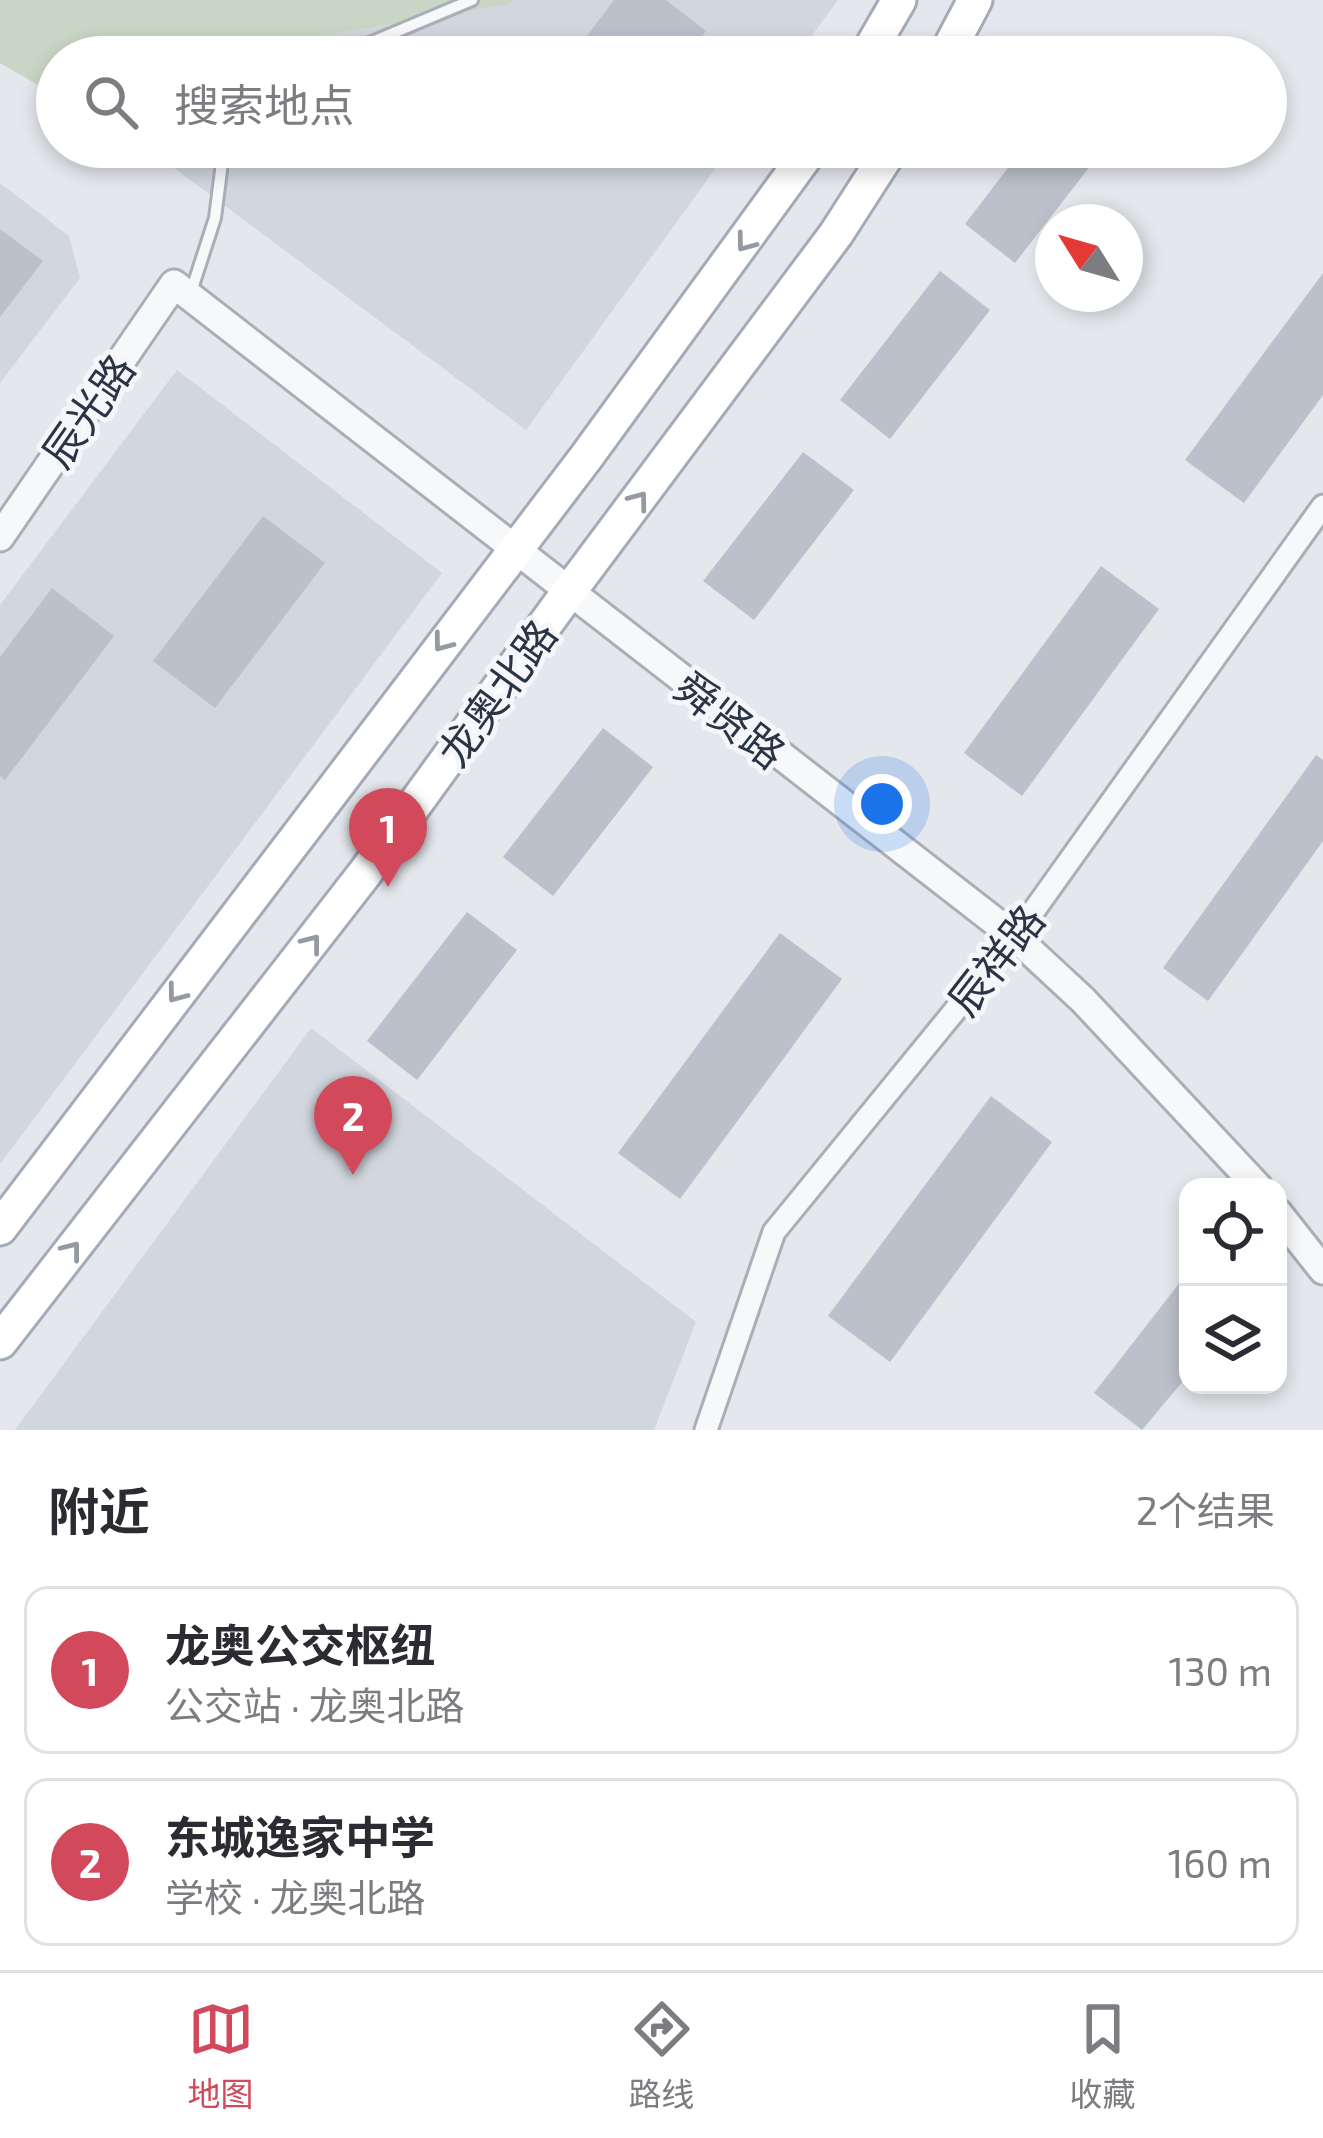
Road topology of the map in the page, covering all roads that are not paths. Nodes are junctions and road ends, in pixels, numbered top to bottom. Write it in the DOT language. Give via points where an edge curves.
graph roads {
  1 [pos="472,0"];
  2 [pos="899,0"];
  3 [pos="975,0"];
  4 [pos="386,36"];
  5 [pos="878,36"];
  6 [pos="956,36"];
  7 [pos="221,168"];
  8 [pos="797,168"];
  9 [pos="878,168"];
  10 [pos="182,290"];
  11 [pos="1323,506"];
  12 [pos="0,536"];
  13 [pos="512,550"];
  14 [pos="568,593"];
  15 [pos="1015,938"];
  16 [pos="1250,1178"];
  17 [pos="1287,1224"];
  18 [pos="0,1228"];
  19 [pos="1323,1270"];
  20 [pos="0,1342"];
  21 [pos="706,1430"];
  1 -- 4 [label="lane"];
  2 -- 5 [label="main road"];
  3 -- 6 [label="main road"];
  7 -- 10 [label="lane" via="215,218"];
  8 -- 13 [label="main road, 龙奥北路, one-way"];
  14 -- 9 [label="main road, 龙奥北路, one-way"];
  10 -- 12 [label="street, 辰光路"];
  10 -- 13 [label="street, 舜贤路"];
  11 -- 15 [label="street, 辰祥路"];
  13 -- 14 [label="street, 舜贤路"];
  13 -- 18 [label="main road, 龙奥北路, one-way"];
  14 -- 15 [label="street, 舜贤路"];
  20 -- 14 [label="main road, 龙奥北路, one-way" via="365,873"];
  15 -- 16 [label="street, 舜贤路"];
  15 -- 21 [label="street, 辰祥路" via="774,1232"];
  17 -- 19 [label="street"];
}
